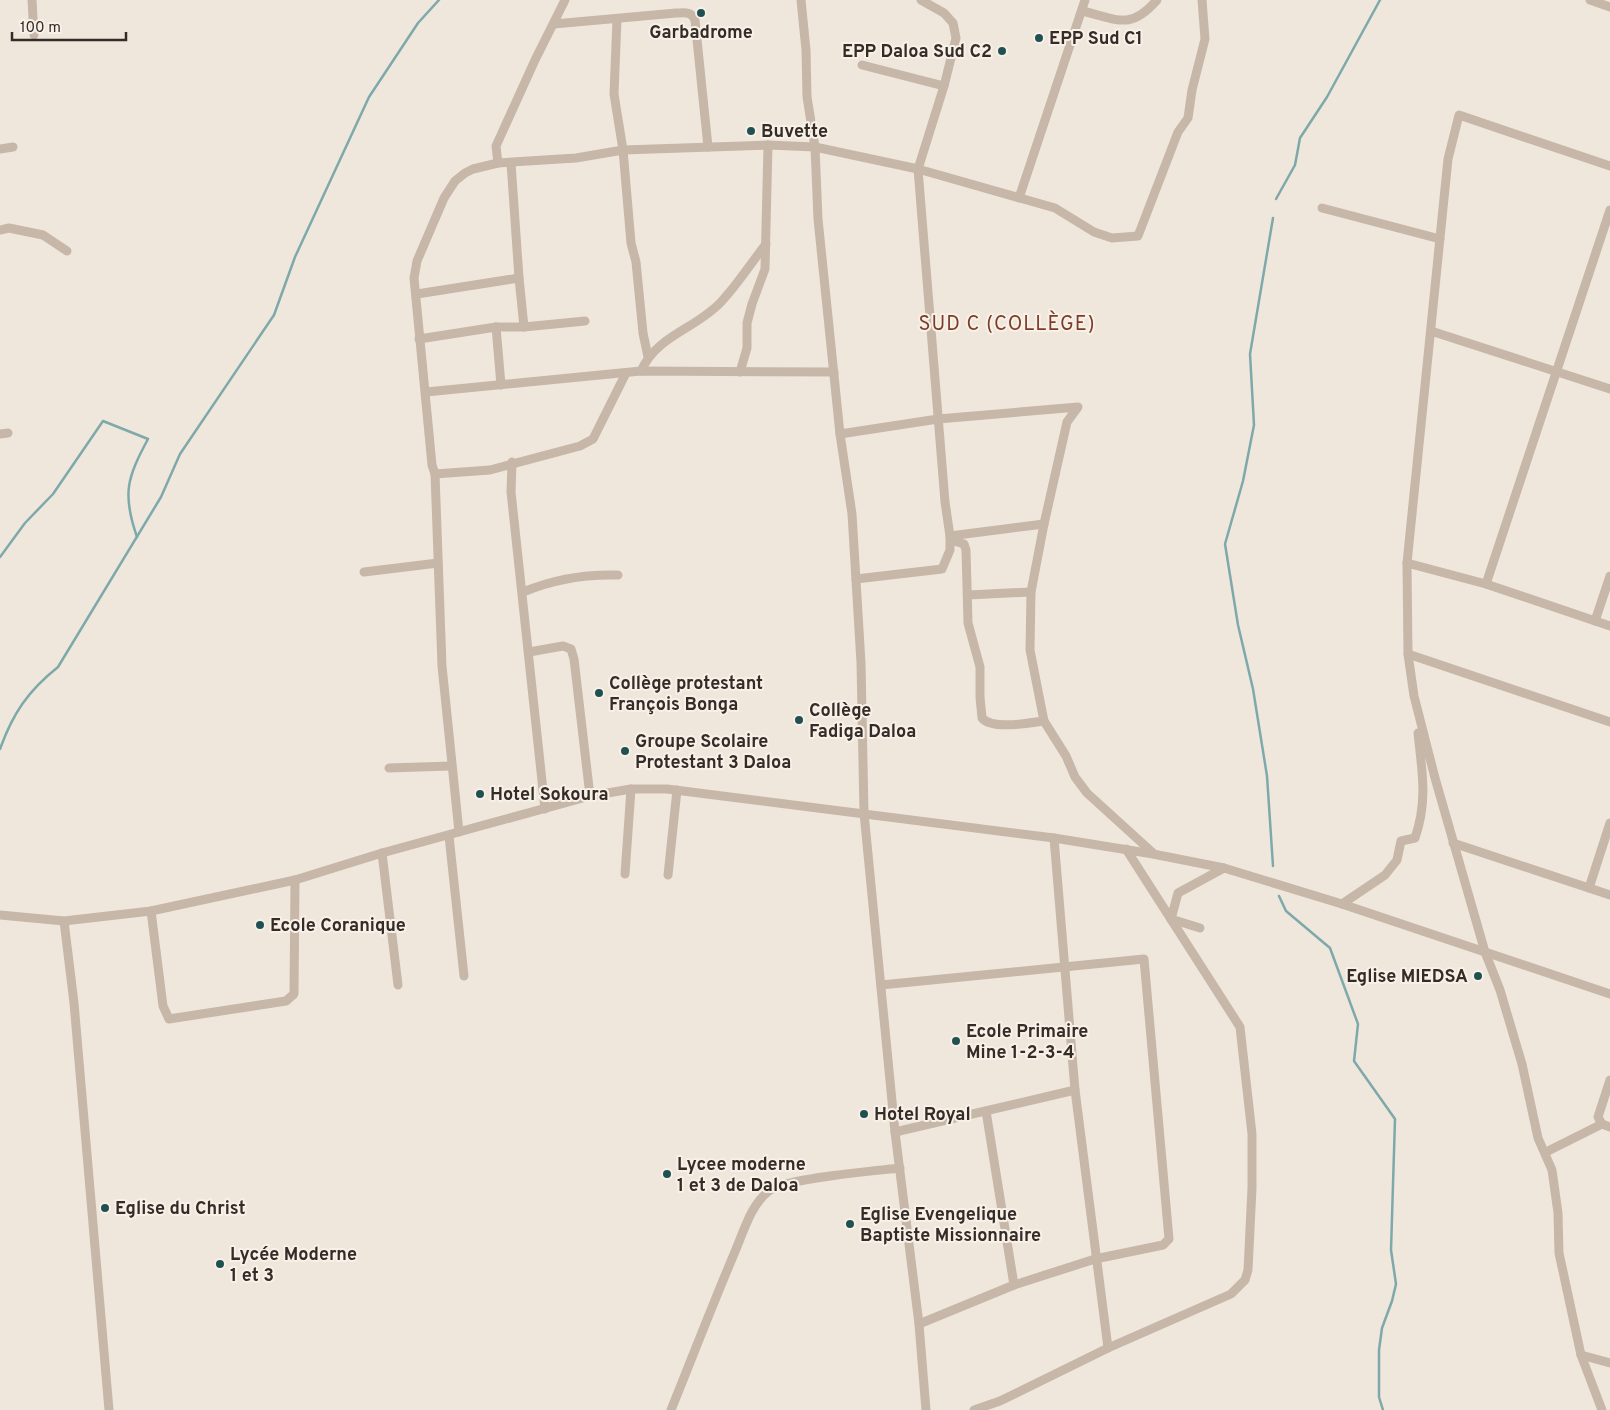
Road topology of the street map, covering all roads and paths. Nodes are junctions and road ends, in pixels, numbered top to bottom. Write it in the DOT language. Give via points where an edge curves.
graph roads {
  1 [pos="32,0"];
  2 [pos="565,0"];
  3 [pos="801,0"];
  4 [pos="921,0"];
  5 [pos="1085,0"];
  6 [pos="1157,0"];
  7 [pos="1202,0"];
  8 [pos="1590,0"];
  9 [pos="1610,6"];
  10 [pos="1082,11"];
  11 [pos="617,19"];
  12 [pos="554,24"];
  13 [pos="34,35"];
  14 [pos="862,64"];
  15 [pos="944,86"];
  16 [pos="768,145"];
  17 [pos="13,147"];
  18 [pos="708,147"];
  19 [pos="816,147"];
  20 [pos="0,148"];
  21 [pos="622,150"];
  22 [pos="511,163"];
  23 [pos="498,164"];
  24 [pos="1610,166"];
  25 [pos="918,169"];
  26 [pos="1019,198"];
  27 [pos="1322,208"];
  28 [pos="1610,210"];
  29 [pos="0,230"];
  30 [pos="1440,239"];
  31 [pos="766,244"];
  32 [pos="67,251"];
  33 [pos="519,278"];
  34 [pos="417,294"];
  35 [pos="585,321"];
  36 [pos="496,327"];
  37 [pos="524,327"];
  38 [pos="1431,330"];
  39 [pos="419,339"];
  40 [pos="648,357"];
  41 [pos="642,371"];
  42 [pos="1555,371"];
  43 [pos="740,372"];
  44 [pos="834,372"];
  45 [pos="626,373"];
  46 [pos="501,385"];
  47 [pos="1610,388"];
  48 [pos="426,392"];
  49 [pos="938,419"];
  50 [pos="840,434"];
  51 [pos="512,462"];
  52 [pos="435,474"];
  53 [pos="1044,524"];
  54 [pos="950,536"];
  55 [pos="438,563"];
  56 [pos="1407,563"];
  57 [pos="364,572"];
  58 [pos="618,575"];
  59 [pos="1610,576"];
  60 [pos="856,579"];
  61 [pos="1486,584"];
  62 [pos="523,592"];
  63 [pos="1031,592"];
  64 [pos="968,595"];
  65 [pos="1595,621"];
  66 [pos="1610,626"];
  67 [pos="528,652"];
  68 [pos="1408,654"];
  69 [pos="1414,696"];
  70 [pos="1044,722"];
  71 [pos="1610,722"];
  72 [pos="451,766"];
  73 [pos="389,768"];
  74 [pos="631,789"];
  75 [pos="677,790"];
  76 [pos="590,796"];
  77 [pos="545,809"];
  78 [pos="864,813"];
  79 [pos="1610,823"];
  80 [pos="459,832"];
  81 [pos="449,836"];
  82 [pos="1054,838"];
  83 [pos="1453,843"];
  84 [pos="1126,849"];
  85 [pos="382,853"];
  86 [pos="1153,854"];
  87 [pos="1224,868"];
  88 [pos="625,874"];
  89 [pos="668,875"];
  90 [pos="295,880"];
  91 [pos="1588,888"];
  92 [pos="1610,895"];
  93 [pos="1342,904"];
  94 [pos="151,911"];
  95 [pos="0,915"];
  96 [pos="64,921"];
  97 [pos="1200,928"];
  98 [pos="1484,952"];
  99 [pos="1065,965"];
  100 [pos="464,976"];
  101 [pos="398,985"];
  102 [pos="881,985"];
  103 [pos="1610,994"];
  104 [pos="1610,1080"];
  105 [pos="1075,1090"];
  106 [pos="986,1111"];
  107 [pos="1606,1126"];
  108 [pos="895,1132"];
  109 [pos="1546,1152"];
  110 [pos="900,1168"];
  111 [pos="1095,1259"];
  112 [pos="1014,1285"];
  113 [pos="919,1324"];
  114 [pos="1108,1348"];
  115 [pos="1581,1355"];
  116 [pos="1610,1363"];
  117 [pos="1001,1405"];
  118 [pos="109,1410"];
  119 [pos="671,1410"];
  120 [pos="926,1410"];
  121 [pos="974,1410"];
  122 [pos="1602,1410"];
  1 -- 13 [label="street"];
  2 -- 12 [label="street"];
  3 -- 19 [label="street" via="807,96"];
  4 -- 15 [label="street" via="944,12 955,30 956,38"];
  5 -- 10 [label="street"];
  6 -- 10 [label="street" via="1136,19 1126,22"];
  7 -- 26 [label="street" via="1206,39 1188,118 1178,132 1138,236 1112,238 1100,235 1056,208"];
  8 -- 9 [label="street"];
  10 -- 26 [label="street"];
  11 -- 12 [label="street"];
  11 -- 18 [label="street" via="676,13 692,15"];
  11 -- 21 [label="street" via="613,78"];
  12 -- 23 [label="street" via="534,60 496,146"];
  14 -- 15 [label="street"];
  15 -- 25 [label="street"];
  16 -- 18 [label="street"];
  16 -- 19 [label="street"];
  16 -- 31 [label="street"];
  17 -- 20 [label="street"];
  18 -- 21 [label="street"];
  19 -- 25 [label="street"];
  19 -- 44 [label="street" via="818,219"];
  21 -- 22 [label="street" via="576,158"];
  21 -- 40 [label="street" via="631,243"];
  22 -- 23 [label="street"];
  22 -- 33 [label="street"];
  23 -- 34 [label="street" via="473,169 449,189 417,261 414,278"];
  24 -- 30 [label="street" via="1458,115 1448,159"];
  25 -- 26 [label="street"];
  25 -- 49 [label="street"];
  27 -- 30 [label="street"];
  28 -- 42 [label="street"];
  29 -- 32 [label="street" via="9,228 43,235"];
  30 -- 38 [label="street"];
  31 -- 40 [label="street" via="721,302 671,336"];
  31 -- 43 [label="street" via="765,269 747,323 747,348"];
  33 -- 34 [label="street"];
  33 -- 37 [label="street"];
  34 -- 39 [label="street"];
  35 -- 37 [label="street"];
  36 -- 37 [label="street"];
  36 -- 39 [label="street"];
  36 -- 46 [label="street"];
  38 -- 42 [label="street"];
  38 -- 56 [label="street"];
  39 -- 48 [label="street"];
  40 -- 41 [label="street"];
  41 -- 43 [label="street"];
  41 -- 45 [label="street"];
  42 -- 47 [label="street"];
  42 -- 61 [label="street"];
  43 -- 44 [label="street"];
  44 -- 50 [label="street"];
  45 -- 46 [label="street"];
  45 -- 51 [label="street" via="593,439 570,450"];
  46 -- 48 [label="street"];
  48 -- 52 [label="street"];
  49 -- 50 [label="street"];
  49 -- 53 [label="street" via="1078,407 1067,422"];
  49 -- 54 [label="street"];
  50 -- 60 [label="street" via="852,514"];
  51 -- 52 [label="street" via="490,470"];
  51 -- 62 [label="street" via="511,492"];
  52 -- 55 [label="street"];
  53 -- 54 [label="street"];
  53 -- 63 [label="street"];
  54 -- 60 [label="street" via="950,550 942,569"];
  54 -- 64 [label="street" via="964,544"];
  55 -- 57 [label="street"];
  55 -- 72 [label="street" via="442,666"];
  56 -- 61 [label="street"];
  56 -- 68 [label="street"];
  58 -- 62 [label="street" via="554,580"];
  59 -- 65 [label="street"];
  60 -- 78 [label="street"];
  61 -- 65 [label="street"];
  62 -- 67 [label="street"];
  63 -- 64 [label="street"];
  63 -- 70 [label="street" via="1030,650"];
  64 -- 70 [label="street" via="968,623 980,667 982,718 991,724 1002,725"];
  65 -- 66 [label="street"];
  67 -- 76 [label="street" via="563,646 571,650"];
  67 -- 77 [label="street"];
  68 -- 69 [label="street"];
  68 -- 71 [label="street"];
  69 -- 83 [label="street"];
  69 -- 93 [label="street" via="1425,797 1416,836 1401,841 1397,860 1379,880"];
  70 -- 86 [label="street" via="1087,793"];
  72 -- 73 [label="street"];
  72 -- 80 [label="street"];
  74 -- 75 [label="street"];
  74 -- 76 [label="street"];
  74 -- 88 [label="street"];
  75 -- 78 [label="street"];
  75 -- 89 [label="street"];
  76 -- 77 [label="street"];
  77 -- 80 [label="street"];
  78 -- 82 [label="street"];
  78 -- 102 [label="street"];
  79 -- 91 [label="street"];
  80 -- 81 [label="street"];
  81 -- 85 [label="street"];
  81 -- 100 [label="street"];
  82 -- 84 [label="street"];
  82 -- 99 [label="street"];
  83 -- 91 [label="street"];
  83 -- 98 [label="street"];
  84 -- 86 [label="street"];
  84 -- 114 [label="street" via="1240,1027 1252,1134 1252,1188 1248,1270 1239,1288"];
  85 -- 90 [label="street"];
  85 -- 101 [label="street"];
  86 -- 87 [label="street"];
  87 -- 93 [label="street"];
  87 -- 97 [label="street" via="1178,893 1171,919"];
  90 -- 94 [label="street"];
  90 -- 94 [label="street" via="294,994 286,1001 169,1019 163,1006"];
  91 -- 92 [label="street"];
  93 -- 98 [label="street"];
  94 -- 96 [label="street"];
  95 -- 96 [label="street"];
  96 -- 118 [label="street"];
  98 -- 103 [label="street"];
  98 -- 109 [label="street" via="1500,990 1522,1064 1536,1131"];
  99 -- 102 [label="street"];
  99 -- 105 [label="street"];
  99 -- 111 [label="street" via="1144,959 1169,1239 1163,1245"];
  102 -- 108 [label="street"];
  104 -- 107 [label="street" via="1598,1113 1598,1119"];
  105 -- 106 [label="street"];
  105 -- 111 [label="street"];
  106 -- 108 [label="street"];
  106 -- 112 [label="street"];
  107 -- 109 [label="street"];
  108 -- 110 [label="street"];
  109 -- 115 [label="street" via="1557,1202 1560,1254"];
  110 -- 113 [label="street"];
  110 -- 119 [label="street" via="793,1182 770,1190 761,1199 736,1250"];
  111 -- 112 [label="street"];
  111 -- 114 [label="street"];
  112 -- 113 [label="street"];
  113 -- 120 [label="street"];
  114 -- 117 [label="street"];
  115 -- 116 [label="street"];
  115 -- 122 [label="street"];
  117 -- 121 [label="street"];
}
